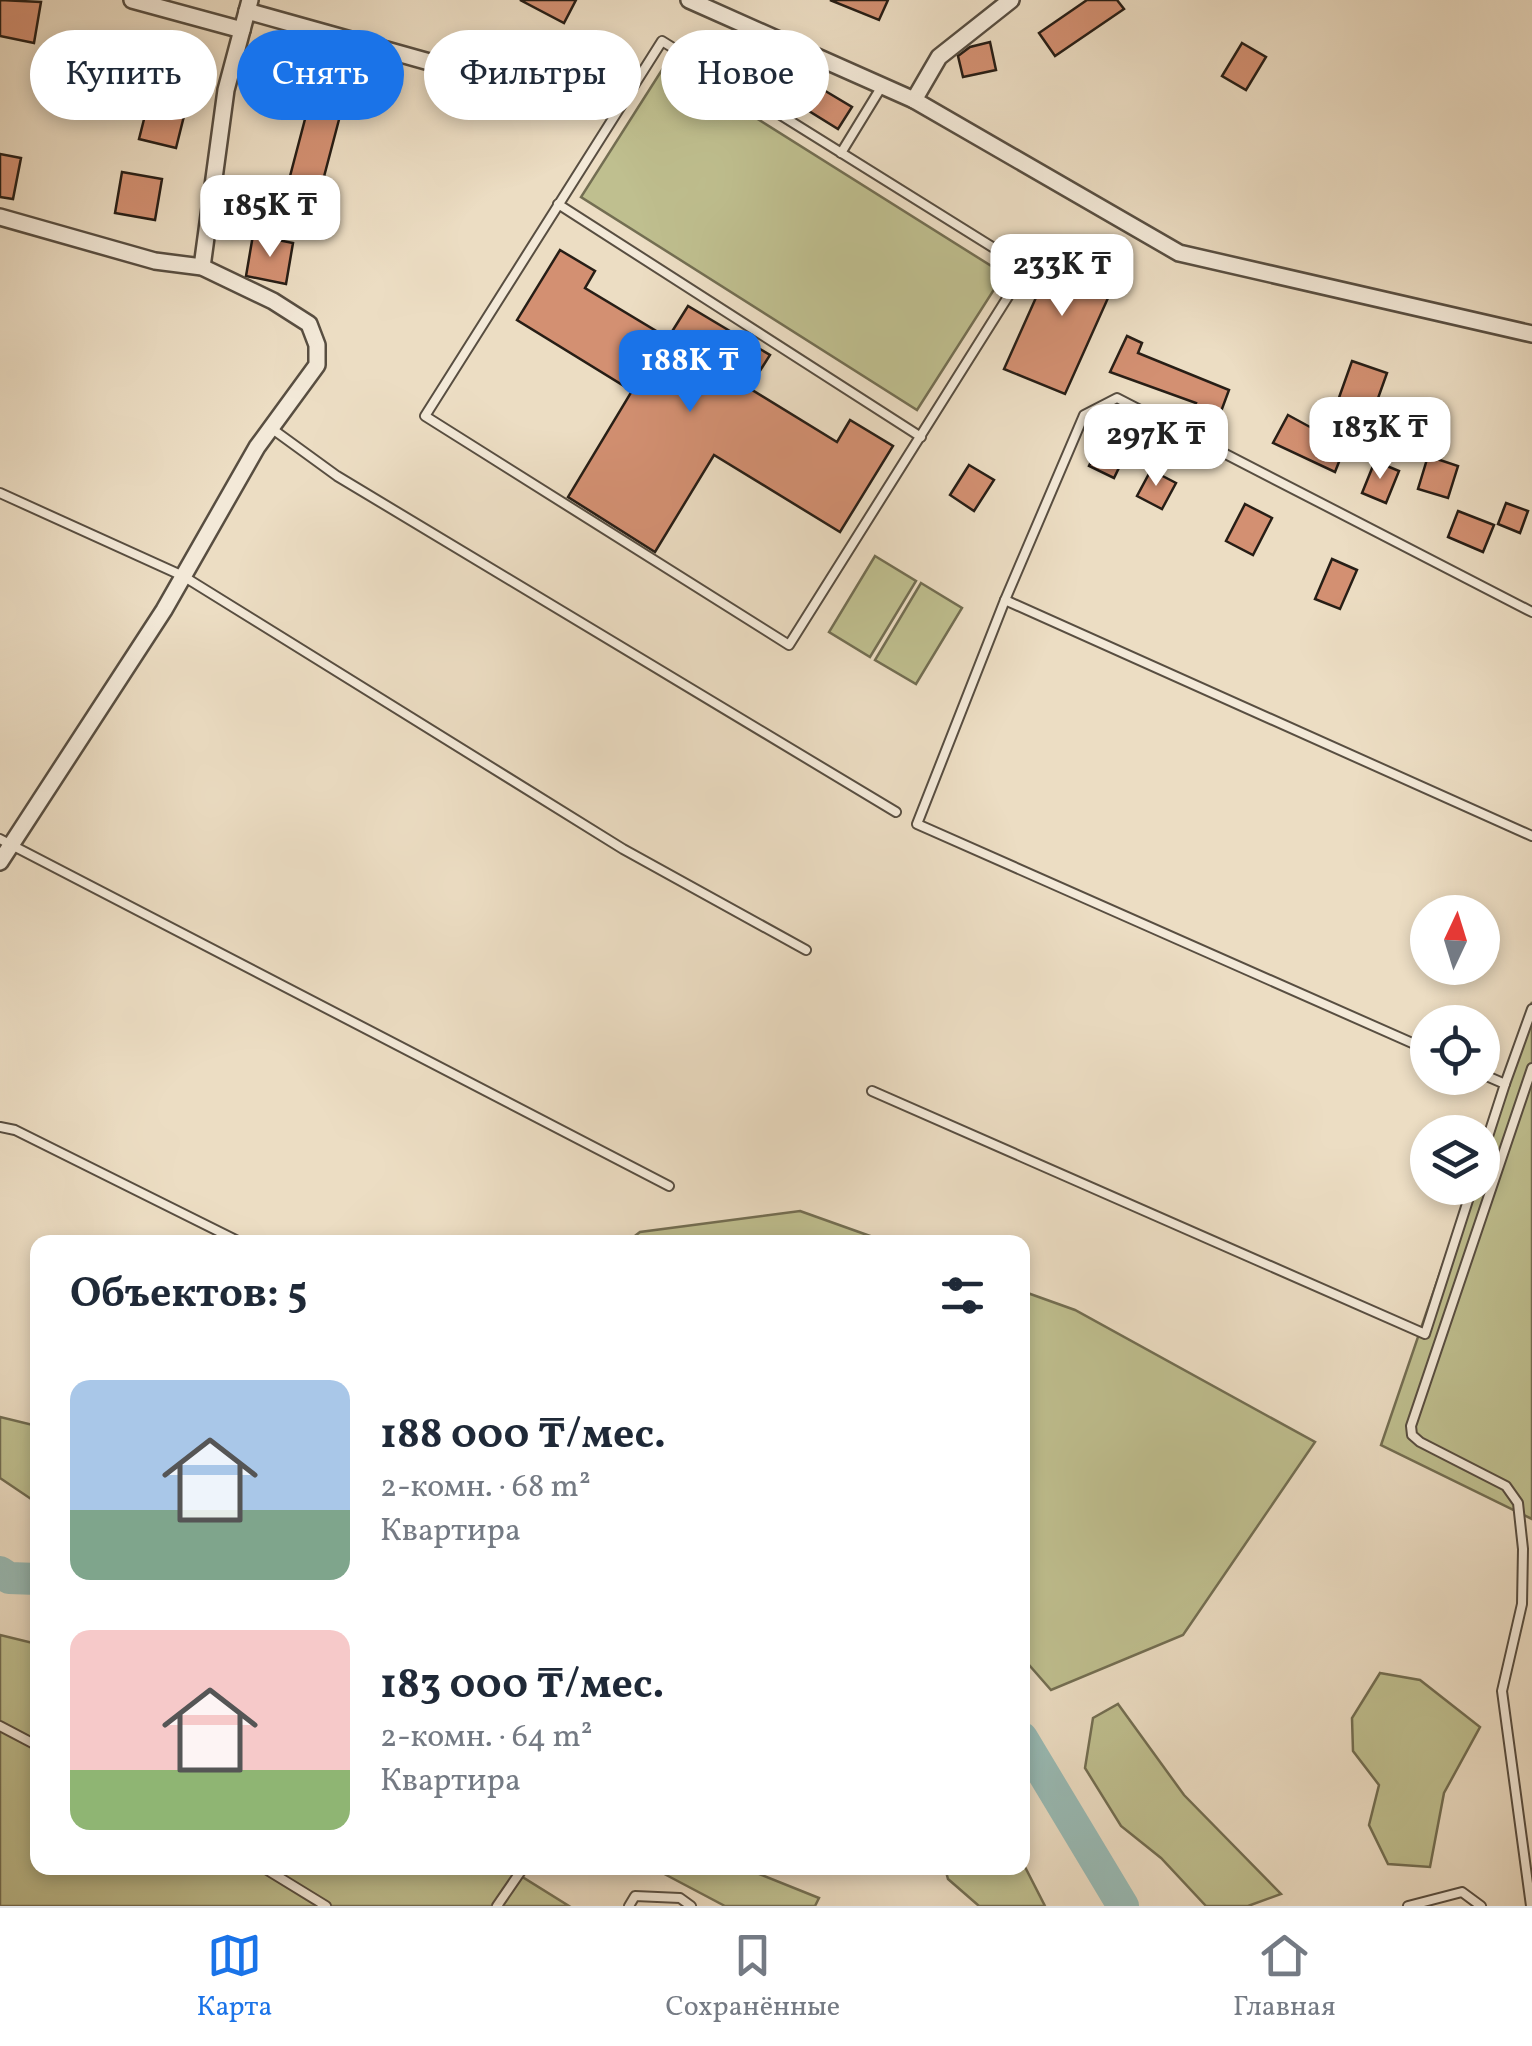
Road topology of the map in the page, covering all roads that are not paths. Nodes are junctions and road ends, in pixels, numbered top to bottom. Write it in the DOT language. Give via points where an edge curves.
graph roads {
  1 [pos="132,0"];
  2 [pos="689,0"];
  3 [pos="1012,0"];
  4 [pos="249,6"];
  5 [pos="242,30"];
  6 [pos="237,49"];
  7 [pos="424,59"];
  8 [pos="882,86"];
  9 [pos="914,100"];
  10 [pos="841,154"];
  11 [pos="558,204"];
  12 [pos="0,217"];
  13 [pos="202,267"];
  14 [pos="1532,334"];
  15 [pos="271,428"];
  16 [pos="921,437"];
  17 [pos="0,493"];
  18 [pos="183,576"];
  19 [pos="1004,600"];
  20 [pos="1532,612"];
  21 [pos="896,812"];
  22 [pos="1532,836"];
  23 [pos="6,841"];
  24 [pos="0,862"];
  25 [pos="806,950"];
  26 [pos="1532,1008"];
  27 [pos="1410,1042"];
  28 [pos="1532,1068"];
  29 [pos="1500,1082"];
  30 [pos="1505,1084"];
  31 [pos="872,1090"];
  32 [pos="1495,1115"];
  33 [pos="0,1126"];
  34 [pos="670,1186"];
  35 [pos="1467,1205"];
  36 [pos="226,1235"];
  37 [pos="0,1726"];
  38 [pos="30,1742"];
  39 [pos="1519,1819"];
  40 [pos="1532,1826"];
  41 [pos="275,1875"];
  42 [pos="518,1875"];
  43 [pos="326,1906"];
  44 [pos="497,1906"];
  45 [pos="629,1906"];
  46 [pos="692,1906"];
  47 [pos="1408,1906"];
  48 [pos="1481,1906"];
  49 [pos="1531,1906"];
  1 -- 5 [label="street"];
  2 -- 8 [label="street"];
  3 -- 9 [label="street" via="940,57"];
  4 -- 5 [label="street"];
  4 -- 7 [label="street"];
  6 -- 13 [label="street"];
  8 -- 9 [label="street"];
  8 -- 10 [label="lane"];
  9 -- 14 [label="street" via="1179,253"];
  10 -- 11 [label="lane" via="662,41"];
  10 -- 16 [label="lane" via="1026,268"];
  11 -- 16 [label="lane"];
  11 -- 16 [label="lane" via="425,416 789,645"];
  12 -- 13 [label="street" via="154,261"];
  13 -- 15 [label="street" via="273,300 308,324 317,345 318,366"];
  15 -- 18 [label="street"];
  15 -- 21 [label="lane" via="336,476"];
  17 -- 18 [label="lane"];
  18 -- 23 [label="street"];
  18 -- 25 [label="lane" via="622,849"];
  19 -- 20 [label="lane" via="1084,415 1116,398"];
  19 -- 22 [label="lane"];
  19 -- 27 [label="lane" via="917,824"];
  23 -- 24 [label="street"];
  23 -- 34 [label="lane"];
  26 -- 30 [label="lane"];
  28 -- 39 [label="lane" via="1411,1426 1420,1442 1506,1486 1518,1504 1522,1604 1502,1691"];
  29 -- 30 [label="lane"];
  30 -- 32 [label="lane"];
  31 -- 35 [label="lane" via="1425,1334"];
  33 -- 36 [label="lane"];
  37 -- 38 [label="lane"];
  39 -- 40 [label="lane"];
  39 -- 49 [label="lane"];
  41 -- 43 [label="lane"];
  42 -- 44 [label="lane"];
  45 -- 46 [label="lane" via="634,1896 680,1898"];
  47 -- 48 [label="lane" via="1462,1892"];
}
